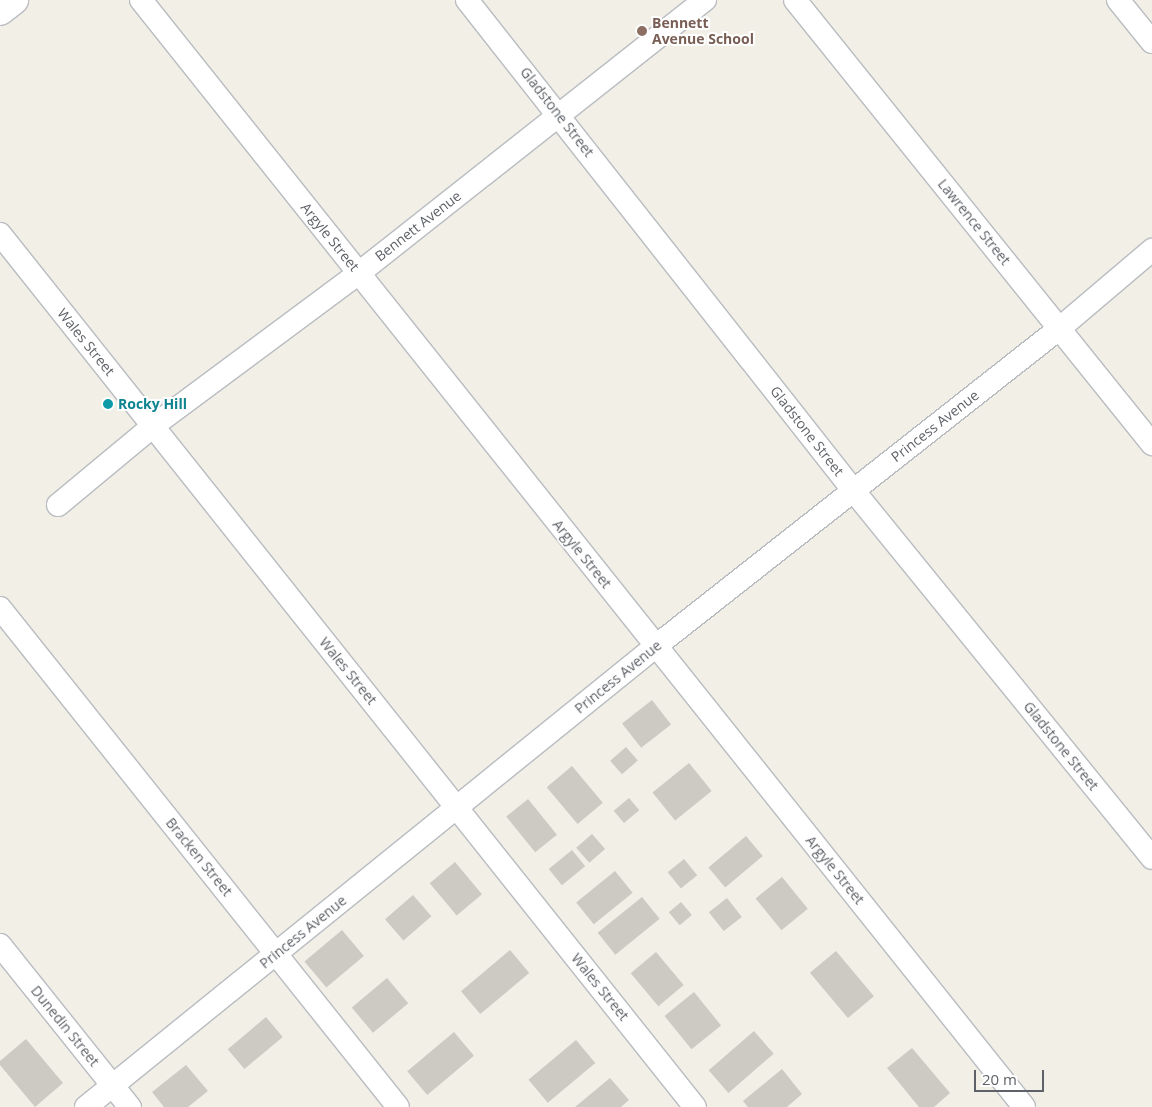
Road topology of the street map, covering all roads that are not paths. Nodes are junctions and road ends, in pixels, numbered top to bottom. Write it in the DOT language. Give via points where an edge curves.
graph roads {
  1 [pos="14,0"];
  2 [pos="141,0"];
  3 [pos="467,0"];
  4 [pos="705,0"];
  5 [pos="796,0"];
  6 [pos="1118,0"];
  7 [pos="0,11"];
  8 [pos="1152,42"];
  9 [pos="559,114"];
  10 [pos="0,234"];
  11 [pos="1152,250"];
  12 [pos="359,273"];
  13 [pos="1060,328"];
  14 [pos="153,426"];
  15 [pos="1152,444"];
  16 [pos="853,490"];
  17 [pos="58,505"];
  18 [pos="0,608"];
  19 [pos="656,646"];
  20 [pos="457,808"];
  21 [pos="1152,858"];
  22 [pos="0,945"];
  23 [pos="276,953"];
  24 [pos="113,1086"];
  25 [pos="86,1107"];
  26 [pos="130,1107"];
  27 [pos="398,1107"];
  28 [pos="695,1107"];
  29 [pos="1024,1107"];
  1 -- 7 [label="street"];
  2 -- 12 [label="street, Argyle Street"];
  3 -- 9 [label="street, Gladstone Street"];
  4 -- 9 [label="street, Bennett Avenue"];
  5 -- 13 [label="street, Lawrence Street"];
  6 -- 8 [label="street"];
  9 -- 12 [label="street, Bennett Avenue"];
  9 -- 16 [label="street, Gladstone Street"];
  10 -- 14 [label="street, Wales Street"];
  11 -- 13 [label="street, Princess Avenue"];
  12 -- 14 [label="street, Bennett Avenue"];
  12 -- 19 [label="street, Argyle Street"];
  13 -- 15 [label="street, Lawrence Street"];
  13 -- 16 [label="street, Princess Avenue"];
  14 -- 17 [label="street, Bennett Avenue"];
  14 -- 20 [label="street, Wales Street"];
  16 -- 19 [label="street, Princess Avenue"];
  16 -- 21 [label="street, Gladstone Street"];
  18 -- 23 [label="street, Bracken Street"];
  19 -- 20 [label="street, Princess Avenue"];
  19 -- 29 [label="street, Argyle Street"];
  20 -- 23 [label="street, Princess Avenue"];
  20 -- 28 [label="street, Wales Street"];
  22 -- 24 [label="street, Dunedin Street"];
  23 -- 24 [label="street, Princess Avenue"];
  23 -- 27 [label="street, Bracken Street"];
  24 -- 25 [label="street, Princess Avenue"];
  24 -- 26 [label="street, Dunedin Street"];
}
